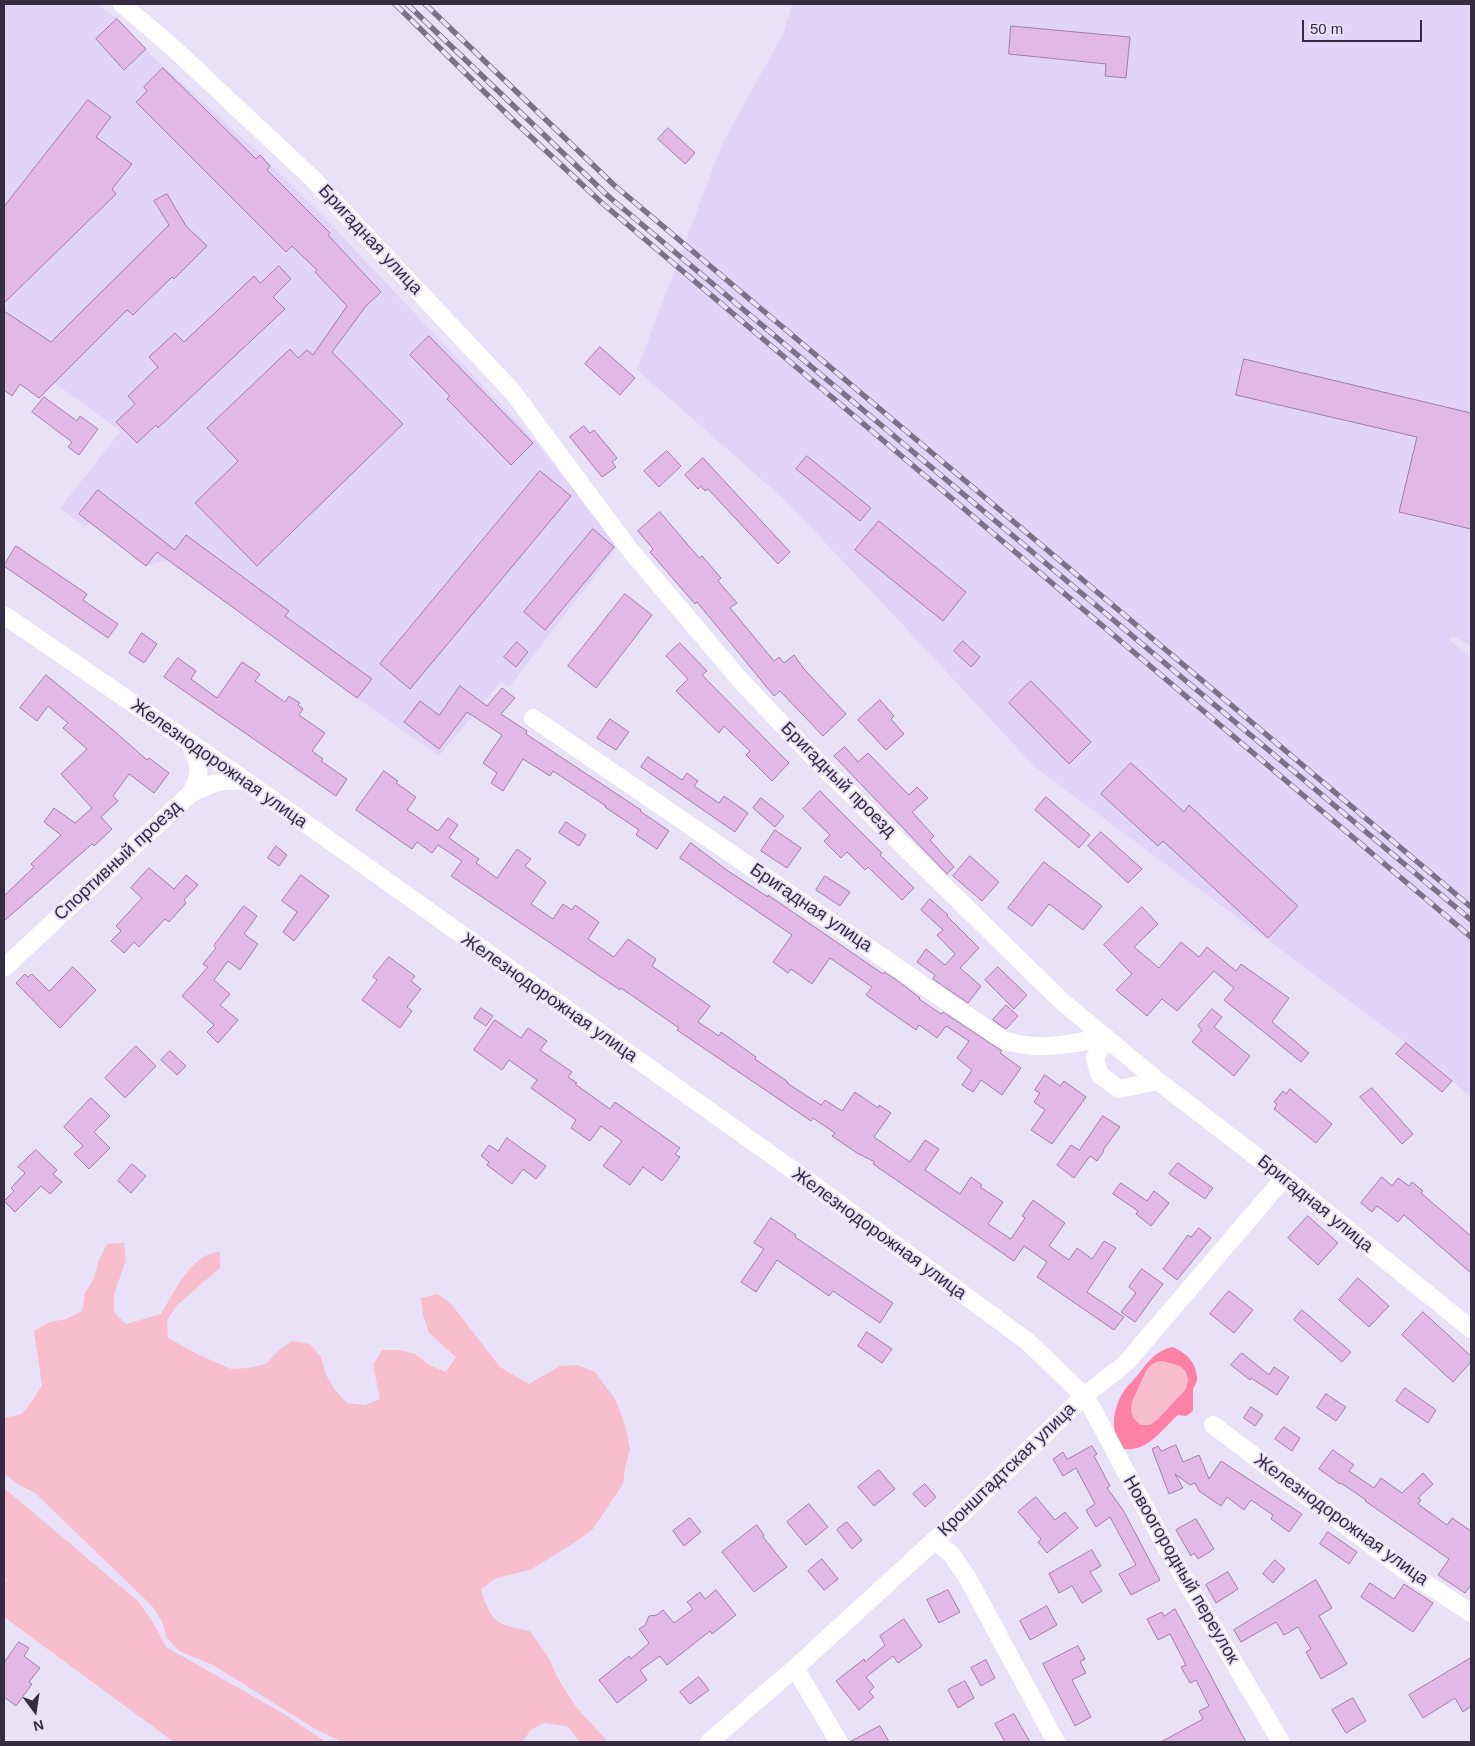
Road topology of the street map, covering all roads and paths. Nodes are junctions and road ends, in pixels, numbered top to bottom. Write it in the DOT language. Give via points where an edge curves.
graph roads {
  1 [pos="122,4"];
  2 [pos="593,500"];
  3 [pos="4,615"];
  4 [pos="534,718"];
  5 [pos="189,742"];
  6 [pos="246,781"];
  7 [pos="190,794"];
  8 [pos="4,968"];
  9 [pos="1106,1037"];
  10 [pos="1158,1080"];
  11 [pos="1284,1178"];
  12 [pos="1471,1329"];
  13 [pos="1084,1396"];
  14 [pos="1213,1425"];
  15 [pos="935,1540"];
  16 [pos="1471,1613"];
  17 [pos="796,1668"];
  18 [pos="709,1742"];
  19 [pos="839,1742"];
  20 [pos="1056,1742"];
  21 [pos="1281,1742"];
  1 -- 2 [label="street, Бригадная улица" via="172,46 311,177 512,391"];
  2 -- 9 [label="street, Бригадный проезд" via="630,550 748,688 1064,1004"];
  3 -- 5 [label="street, Железнодорожная улица"];
  4 -- 9 [label="street, Бригадная улица" via="1003,1040 1020,1046 1060,1046"];
  5 -- 6 [label="street, Железнодорожная улица"];
  5 -- 7 [label="street" via="200,771"];
  6 -- 7 [label="street, Спортивный проезд" via="213,783"];
  6 -- 13 [label="street, Железнодорожная улица" via="1027,1341"];
  7 -- 8 [label="street, Спортивный проезд"];
  9 -- 10 [label="street, Бригадная улица"];
  9 -- 10 [label="street" via="1095,1058 1099,1074 1119,1089"];
  10 -- 11 [label="street, Бригадная улица"];
  11 -- 12 [label="street, Бригадная улица"];
  11 -- 13 [label="street, Кронштадтская улица" via="1126,1363"];
  13 -- 15 [label="street, Кронштадтская улица"];
  13 -- 21 [label="street, Новоогородный переулок" via="1167,1549"];
  14 -- 16 [label="street, Железнодорожная улица" via="1402,1568"];
  15 -- 17 [label="street, Кронштадтская улица"];
  15 -- 20 [label="street" via="952,1555 967,1577"];
  17 -- 18 [label="street, Кронштадтская улица"];
  17 -- 19 [label="street"];
}
